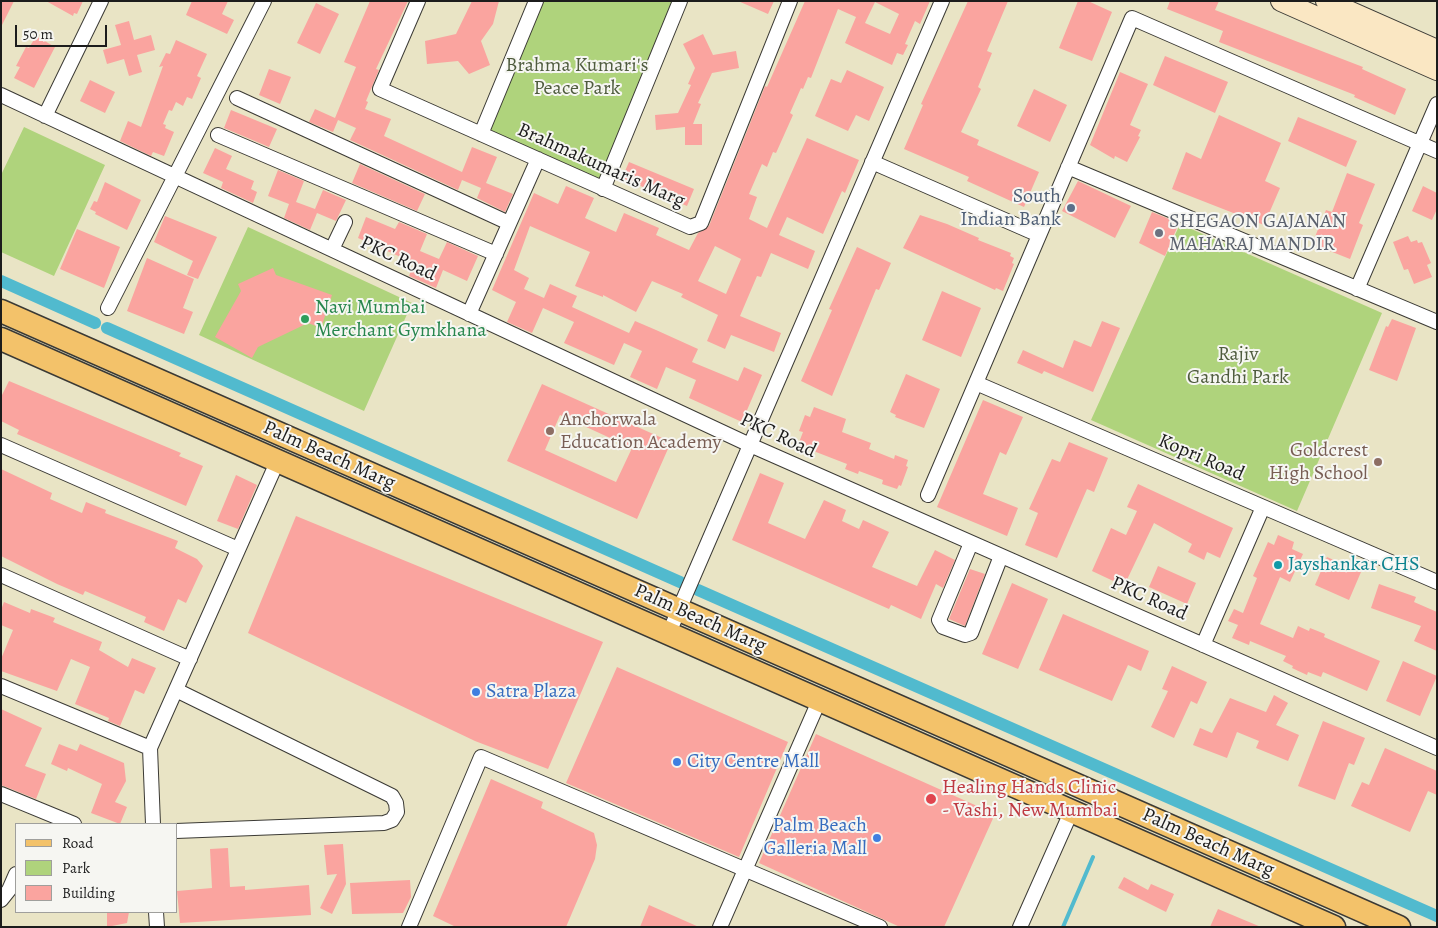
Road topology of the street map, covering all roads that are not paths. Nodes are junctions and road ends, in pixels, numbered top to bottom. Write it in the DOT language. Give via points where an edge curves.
graph roads {
  1 [pos="101,1"];
  2 [pos="264,1"];
  3 [pos="418,1"];
  4 [pos="536,1"];
  5 [pos="680,1"];
  6 [pos="790,1"];
  7 [pos="942,1"];
  8 [pos="1281,1"];
  9 [pos="1326,1"];
  10 [pos="1437,50"];
  11 [pos="1437,70"];
  12 [pos="1,96"];
  13 [pos="237,98"];
  14 [pos="1437,104"];
  15 [pos="45,116"];
  16 [pos="481,134"];
  17 [pos="218,135"];
  18 [pos="1420,144"];
  19 [pos="1437,151"];
  20 [pos="538,160"];
  21 [pos="872,162"];
  22 [pos="1068,167"];
  23 [pos="175,177"];
  24 [pos="603,189"];
  25 [pos="345,222"];
  26 [pos="509,224"];
  27 [pos="1040,235"];
  28 [pos="334,243"];
  29 [pos="496,254"];
  30 [pos="1357,288"];
  31 [pos="108,308"];
  32 [pos="1,311"];
  33 [pos="469,314"];
  34 [pos="1437,322"];
  35 [pos="1,338"];
  36 [pos="976,383"];
  37 [pos="1,445"];
  38 [pos="750,445"];
  39 [pos="278,460"];
  40 [pos="928,495"];
  41 [pos="1263,507"];
  42 [pos="971,543"];
  43 [pos="238,549"];
  44 [pos="1001,556"];
  45 [pos="1,575"];
  46 [pos="1437,582"];
  47 [pos="678,610"];
  48 [pos="668,635"];
  49 [pos="1203,645"];
  50 [pos="190,659"];
  51 [pos="1,686"];
  52 [pos="176,690"];
  53 [pos="819,700"];
  54 [pos="150,748"];
  55 [pos="1437,748"];
  56 [pos="1,794"];
  57 [pos="1072,810"];
  58 [pos="40,818"];
  59 [pos="68,823"];
  60 [pos="153,823"];
  61 [pos="178,831"];
  62 [pos="746,869"];
  63 [pos="15,877"];
  64 [pos="1,900"];
  65 [pos="156,913"];
  66 [pos="157,927"];
  67 [pos="409,927"];
  68 [pos="720,927"];
  69 [pos="880,927"];
  70 [pos="1020,927"];
  71 [pos="1334,927"];
  72 [pos="1399,927"];
  1 -- 15 [label="street"];
  2 -- 23 [label="street"];
  3 -- 16 [label="street, Brahmakumaris Marg" via="380,89"];
  4 -- 16 [label="street"];
  5 -- 24 [label="street"];
  6 -- 24 [label="street, Brahmakumaris Marg" via="701,223 690,227"];
  7 -- 21 [label="street"];
  8 -- 11 [label="main road"];
  9 -- 10 [label="main road"];
  12 -- 15 [label="street, PKC Road"];
  13 -- 26 [label="street"];
  14 -- 18 [label="street"];
  15 -- 23 [label="street, PKC Road"];
  16 -- 20 [label="street, Brahmakumaris Marg"];
  17 -- 29 [label="street"];
  18 -- 19 [label="street"];
  18 -- 22 [label="street" via="1132,18"];
  18 -- 30 [label="street"];
  20 -- 24 [label="street, Brahmakumaris Marg"];
  20 -- 26 [label="street"];
  21 -- 27 [label="street"];
  21 -- 38 [label="street"];
  22 -- 27 [label="street"];
  22 -- 30 [label="street"];
  23 -- 31 [label="street"];
  23 -- 33 [label="street, PKC Road"];
  25 -- 28 [label="street"];
  26 -- 29 [label="street"];
  27 -- 36 [label="street"];
  29 -- 33 [label="street"];
  30 -- 34 [label="street"];
  32 -- 47 [label="main road, Palm Beach Marg"];
  33 -- 38 [label="street, PKC Road"];
  35 -- 39 [label="main road, Palm Beach Marg"];
  36 -- 40 [label="street"];
  36 -- 41 [label="street, Kopri Road"];
  37 -- 43 [label="street"];
  38 -- 42 [label="street, PKC Road"];
  38 -- 47 [label="street"];
  39 -- 43 [label="street"];
  39 -- 48 [label="main road, Palm Beach Marg"];
  41 -- 46 [label="street, Kopri Road"];
  41 -- 49 [label="street"];
  42 -- 44 [label="street, PKC Road"];
  42 -- 44 [label="street" via="939,620 943,627 971,634"];
  43 -- 50 [label="street"];
  44 -- 49 [label="street, PKC Road"];
  45 -- 50 [label="street"];
  47 -- 48 [label="street"];
  47 -- 72 [label="main road, Palm Beach Marg"];
  48 -- 53 [label="main road, Palm Beach Marg"];
  49 -- 55 [label="street, PKC Road"];
  50 -- 52 [label="street"];
  51 -- 54 [label="street"];
  52 -- 54 [label="street"];
  52 -- 61 [label="street" via="392,796 398,812 392,820 384,823"];
  53 -- 57 [label="main road, Palm Beach Marg"];
  53 -- 62 [label="street"];
  54 -- 60 [label="street"];
  56 -- 58 [label="street"];
  57 -- 70 [label="street"];
  57 -- 71 [label="main road, Palm Beach Marg"];
  58 -- 59 [label="street"];
  62 -- 67 [label="street" via="481,757"];
  62 -- 68 [label="street"];
  62 -- 69 [label="street"];
  63 -- 64 [label="street" via="10,890"];
  65 -- 66 [label="street"];
}
